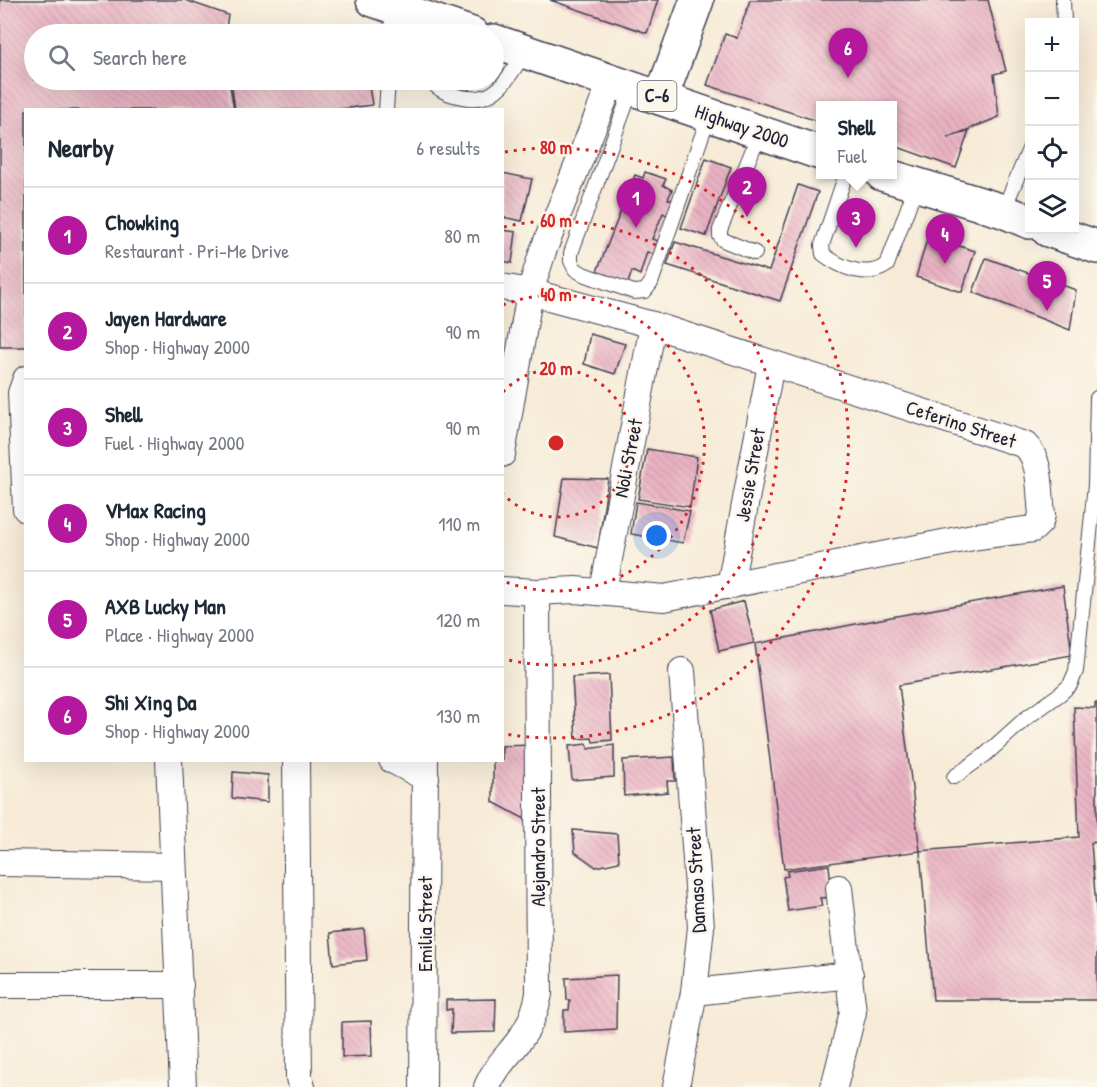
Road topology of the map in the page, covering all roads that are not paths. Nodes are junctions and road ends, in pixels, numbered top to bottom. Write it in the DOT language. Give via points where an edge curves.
graph roads {
  1 [pos="697,0"];
  2 [pos="1063,0"];
  3 [pos="386,14"];
  4 [pos="1064,18"];
  5 [pos="422,24"];
  6 [pos="504,45"];
  7 [pos="525,52"];
  8 [pos="504,84"];
  9 [pos="635,89"];
  10 [pos="387,90"];
  11 [pos="440,90"];
  12 [pos="498,90"];
  13 [pos="386,108"];
  14 [pos="709,115"];
  15 [pos="760,132"];
  16 [pos="816,152"];
  17 [pos="1025,169"];
  18 [pos="844,179"];
  19 [pos="896,179"];
  20 [pos="916,186"];
  21 [pos="1016,217"];
  22 [pos="1064,234"];
  23 [pos="1097,247"];
  24 [pos="755,253"];
  25 [pos="504,287"];
  26 [pos="530,292"];
  27 [pos="653,325"];
  28 [pos="771,364"];
  29 [pos="24,385"];
  30 [pos="1097,398"];
  31 [pos="504,442"];
  32 [pos="24,463"];
  33 [pos="730,586"];
  34 [pos="504,590"];
  35 [pos="603,591"];
  36 [pos="537,592"];
  37 [pos="682,671"];
  38 [pos="170,762"];
  39 [pos="296,762"];
  40 [pos="399,762"];
  41 [pos="425,769"];
  42 [pos="954,777"];
  43 [pos="0,863"];
  44 [pos="173,866"];
  45 [pos="839,888"];
  46 [pos="850,975"];
  47 [pos="0,985"];
  48 [pos="180,986"];
  49 [pos="694,992"];
  50 [pos="183,1087"];
  51 [pos="302,1087"];
  52 [pos="423,1087"];
  53 [pos="487,1087"];
  54 [pos="676,1087"];
  55 [pos="834,1087"];
  1 -- 9 [label="main road"];
  2 -- 4 [label="lane"];
  3 -- 5 [label="main road"];
  6 -- 7 [label="main road, Highway 2000 / C-6"];
  7 -- 8 [label="lane"];
  7 -- 9 [label="main road, Highway 2000 / C-6"];
  9 -- 14 [label="main road, Highway 2000 / C-6"];
  9 -- 14 [label="lane" via="571,253 575,269 583,274 634,292 645,291 651,284"];
  9 -- 26 [label="street" via="543,251"];
  10 -- 13 [label="lane"];
  11 -- 12 [label="lane" via="470,99 489,97"];
  14 -- 15 [label="main road, Highway 2000 / C-6"];
  15 -- 16 [label="main road, Highway 2000 / C-6"];
  15 -- 24 [label="lane" via="720,230 723,240"];
  17 -- 21 [label="lane"];
  18 -- 20 [label="lane" via="822,245 823,254 835,263 864,272 877,272 887,266"];
  19 -- 20 [label="main road"];
  20 -- 21 [label="main road"];
  22 -- 23 [label="main road"];
  25 -- 26 [label="street, Ceferino Street"];
  26 -- 27 [label="street, Ceferino Street"];
  26 -- 31 [label="street"];
  27 -- 28 [label="street, Ceferino Street"];
  27 -- 35 [label="street, Noli Street"];
  28 -- 33 [label="street, Jessie Street"];
  28 -- 33 [label="street, Ceferino Street" via="1025,445 1036,461 1042,514 1033,529 978,536"];
  29 -- 32 [label="street"];
  30 -- 42 [label="lane" via="1095,485 1076,671 1070,685 1060,694"];
  33 -- 35 [label="street, Ceferino Street" via="664,598"];
  34 -- 36 [label="street, Ceferino Street"];
  35 -- 36 [label="street, Ceferino Street"];
  36 -- 53 [label="street, Alejandro Street" via="539,994 535,1014 523,1036 499,1063"];
  37 -- 49 [label="street, Damaso Street" via="701,927"];
  38 -- 44 [label="street"];
  39 -- 51 [label="street"];
  40 -- 41 [label="street"];
  41 -- 52 [label="street, Emilia Street"];
  43 -- 44 [label="street"];
  44 -- 48 [label="street"];
  45 -- 46 [label="street"];
  46 -- 49 [label="street"];
  46 -- 55 [label="street" via="853,1012"];
  47 -- 48 [label="street"];
  48 -- 50 [label="street"];
  49 -- 54 [label="street, Damaso Street"];
}
